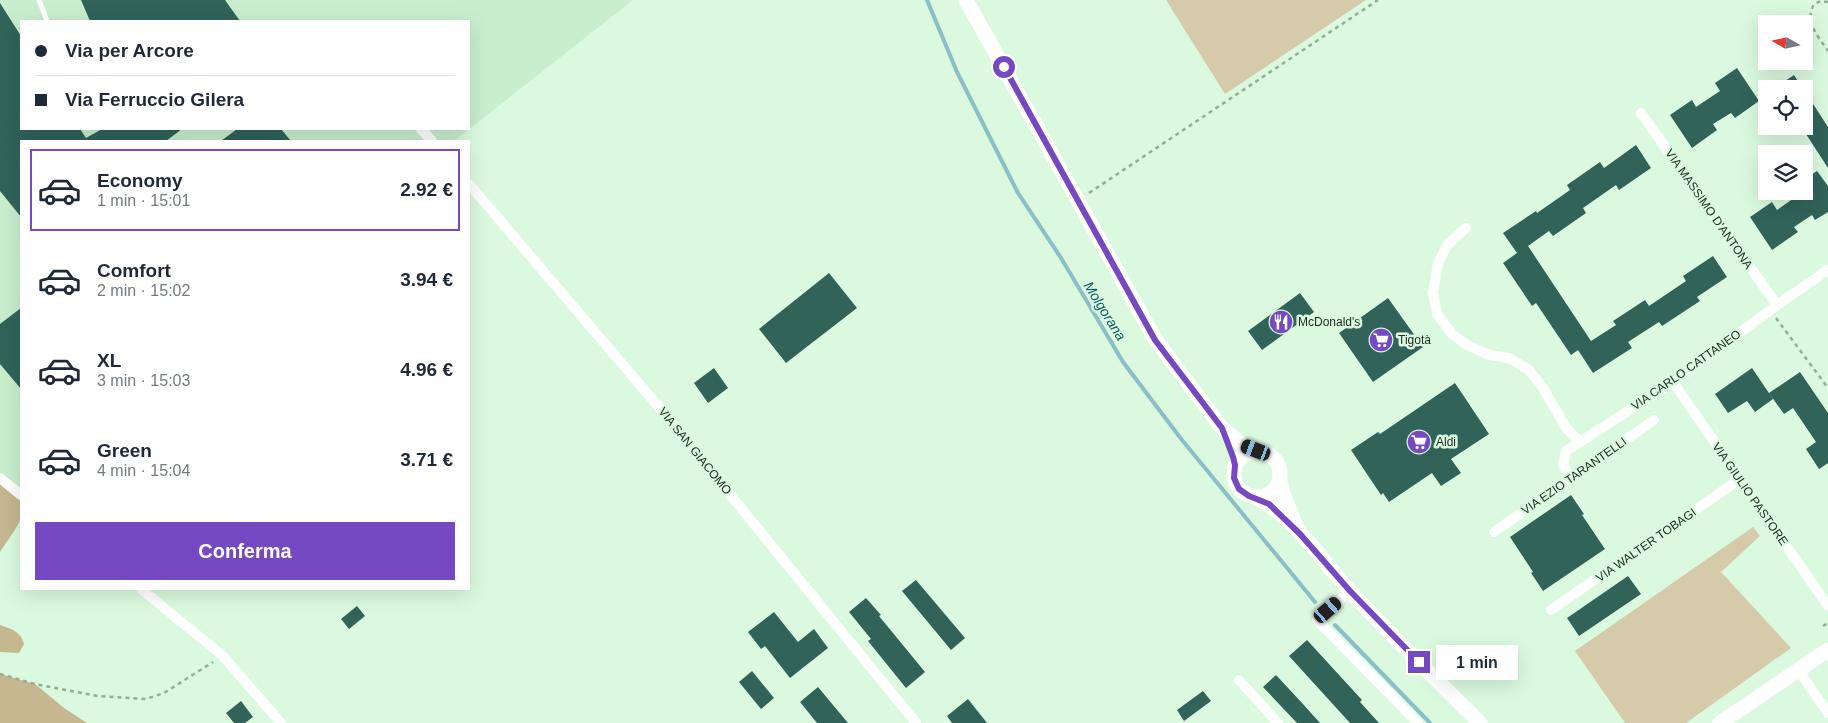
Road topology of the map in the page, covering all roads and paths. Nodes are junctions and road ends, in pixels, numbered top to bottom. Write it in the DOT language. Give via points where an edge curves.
graph roads {
  1 [pos="39,0"];
  2 [pos="966,0"];
  3 [pos="1378,0"];
  4 [pos="1828,2"];
  5 [pos="47,20"];
  6 [pos="1828,50"];
  7 [pos="1641,113"];
  8 [pos="423,130"];
  9 [pos="431,140"];
  10 [pos="470,185"];
  11 [pos="1078,201"];
  12 [pos="1466,228"];
  13 [pos="1828,270"];
  14 [pos="1774,308"];
  15 [pos="1673,382"];
  16 [pos="1828,388"];
  17 [pos="1654,420"];
  18 [pos="1222,428"];
  19 [pos="1580,442"];
  20 [pos="1256,450"];
  21 [pos="1235,465"];
  22 [pos="1570,477"];
  23 [pos="0,478"];
  24 [pos="1280,479"];
  25 [pos="1740,479"];
  26 [pos="20,494"];
  27 [pos="1255,497"];
  28 [pos="1494,532"];
  29 [pos="1304,539"];
  30 [pos="142,590"];
  31 [pos="1350,591"];
  32 [pos="1828,606"];
  33 [pos="1551,610"];
  34 [pos="1828,623"];
  35 [pos="1823,626"];
  36 [pos="1828,650"];
  37 [pos="223,656"];
  38 [pos="1799,671"];
  39 [pos="0,674"];
  40 [pos="1239,680"];
  41 [pos="1828,713"];
  42 [pos="281,723"];
  43 [pos="916,723"];
  44 [pos="1278,723"];
  45 [pos="1418,723"];
  46 [pos="1480,723"];
  47 [pos="1720,723"];
  1 -- 5 [label="lane"];
  2 -- 11 [label="main road"];
  3 -- 11 [label="path"];
  4 -- 6 [label="path" via="1814,4 1809,16"];
  7 -- 14 [label="street, VIA MASSIMO D'ANTONA"];
  8 -- 9 [label="street"];
  10 -- 43 [label="street, VIA SAN GIACOMO" via="658,406"];
  11 -- 18 [label="main road" via="1155,340"];
  12 -- 19 [label="street" via="1448,244 1438,262 1433,293 1437,314 1452,334 1467,345 1489,355 1509,358 1529,370 1566,428"];
  13 -- 14 [label="street, VIA CARLO CATTANEO"];
  14 -- 15 [label="street, VIA CARLO CATTANEO"];
  14 -- 16 [label="path"];
  15 -- 19 [label="street, VIA CARLO CATTANEO"];
  15 -- 25 [label="street, VIA GIULIO PASTORE"];
  17 -- 22 [label="street, VIA EZIO TARANTELLI"];
  18 -- 20 [label="main road" via="1244,446"];
  18 -- 21 [label="main road"];
  19 -- 22 [label="street, VIA CARLO CATTANEO" via="1566,451 1563,465"];
  20 -- 21 [label="main road" via="1243,455"];
  20 -- 24 [label="main road" via="1275,459"];
  21 -- 27 [label="main road" via="1234,478 1239,489"];
  22 -- 28 [label="street, VIA EZIO TARANTELLI"];
  23 -- 26 [label="street"];
  24 -- 27 [label="main road" via="1272,492"];
  24 -- 29 [label="main road" via="1282,491"];
  25 -- 32 [label="street, VIA GIULIO PASTORE"];
  25 -- 33 [label="street, VIA WALTER TOBAGI"];
  27 -- 29 [label="main road" via="1269,504"];
  29 -- 31 [label="main road"];
  30 -- 37 [label="street"];
  31 -- 45 [label="street" via="1317,620"];
  31 -- 46 [label="main road"];
  34 -- 35 [label="path"];
  36 -- 38 [label="main road"];
  37 -- 39 [label="path" via="164,693 146,699 98,696"];
  37 -- 42 [label="street"];
  38 -- 41 [label="street"];
  38 -- 47 [label="main road"];
  40 -- 44 [label="street"];
}
